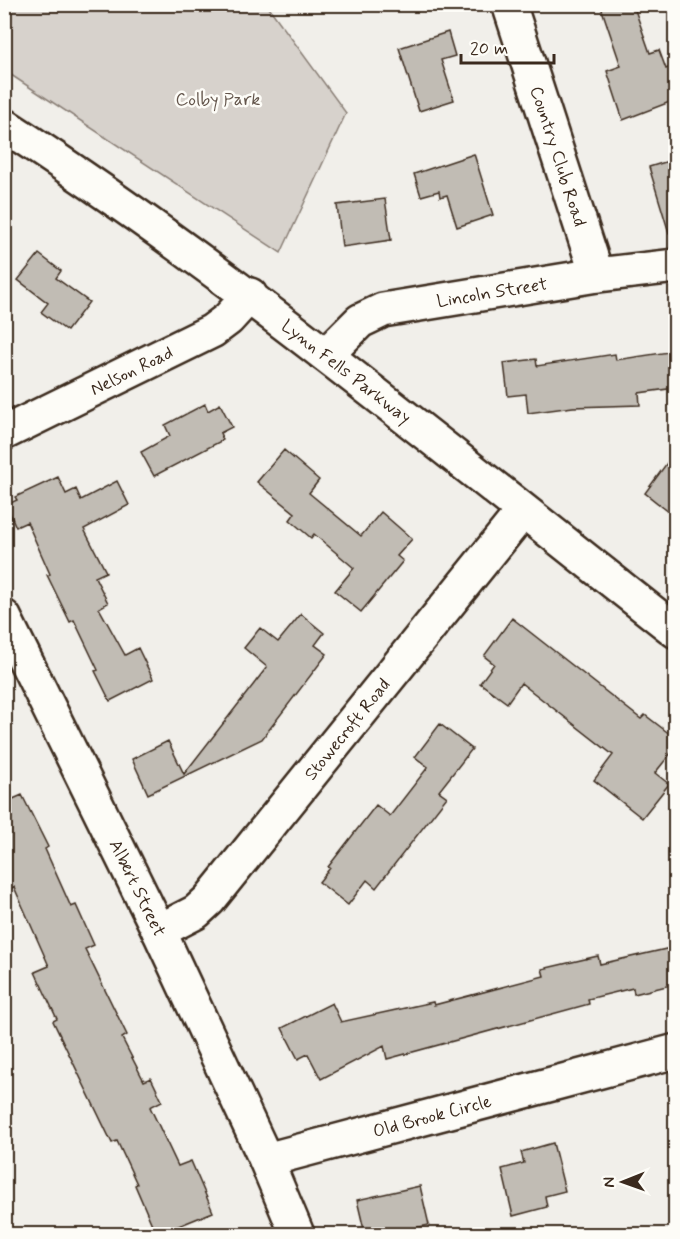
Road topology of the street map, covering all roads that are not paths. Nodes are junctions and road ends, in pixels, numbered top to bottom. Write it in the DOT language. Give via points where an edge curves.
graph roads {
  1 [pos="508,4"];
  2 [pos="4,125"];
  3 [pos="675,266"];
  4 [pos="597,275"];
  5 [pos="250,296"];
  6 [pos="326,355"];
  7 [pos="4,433"];
  8 [pos="523,511"];
  9 [pos="4,617"];
  10 [pos="675,631"];
  11 [pos="159,931"];
  12 [pos="675,1051"];
  13 [pos="266,1160"];
  14 [pos="297,1234"];
  1 -- 4 [label="street, Country Club Road"];
  2 -- 5 [label="street, Lynn Fells Parkway" via="156,226"];
  3 -- 4 [label="street, Lincoln Street"];
  4 -- 6 [label="street, Lincoln Street" via="383,310 360,321"];
  5 -- 6 [label="street, Lynn Fells Parkway"];
  5 -- 7 [label="street, Nelson Road" via="212,331"];
  6 -- 8 [label="street, Lynn Fells Parkway"];
  8 -- 10 [label="street, Lynn Fells Parkway"];
  8 -- 11 [label="street, Stowecroft Road" via="209,900 196,912"];
  9 -- 11 [label="street, Albert Street"];
  11 -- 13 [label="street, Albert Street"];
  12 -- 13 [label="street, Old Brook Circle"];
  13 -- 14 [label="street"];
}
